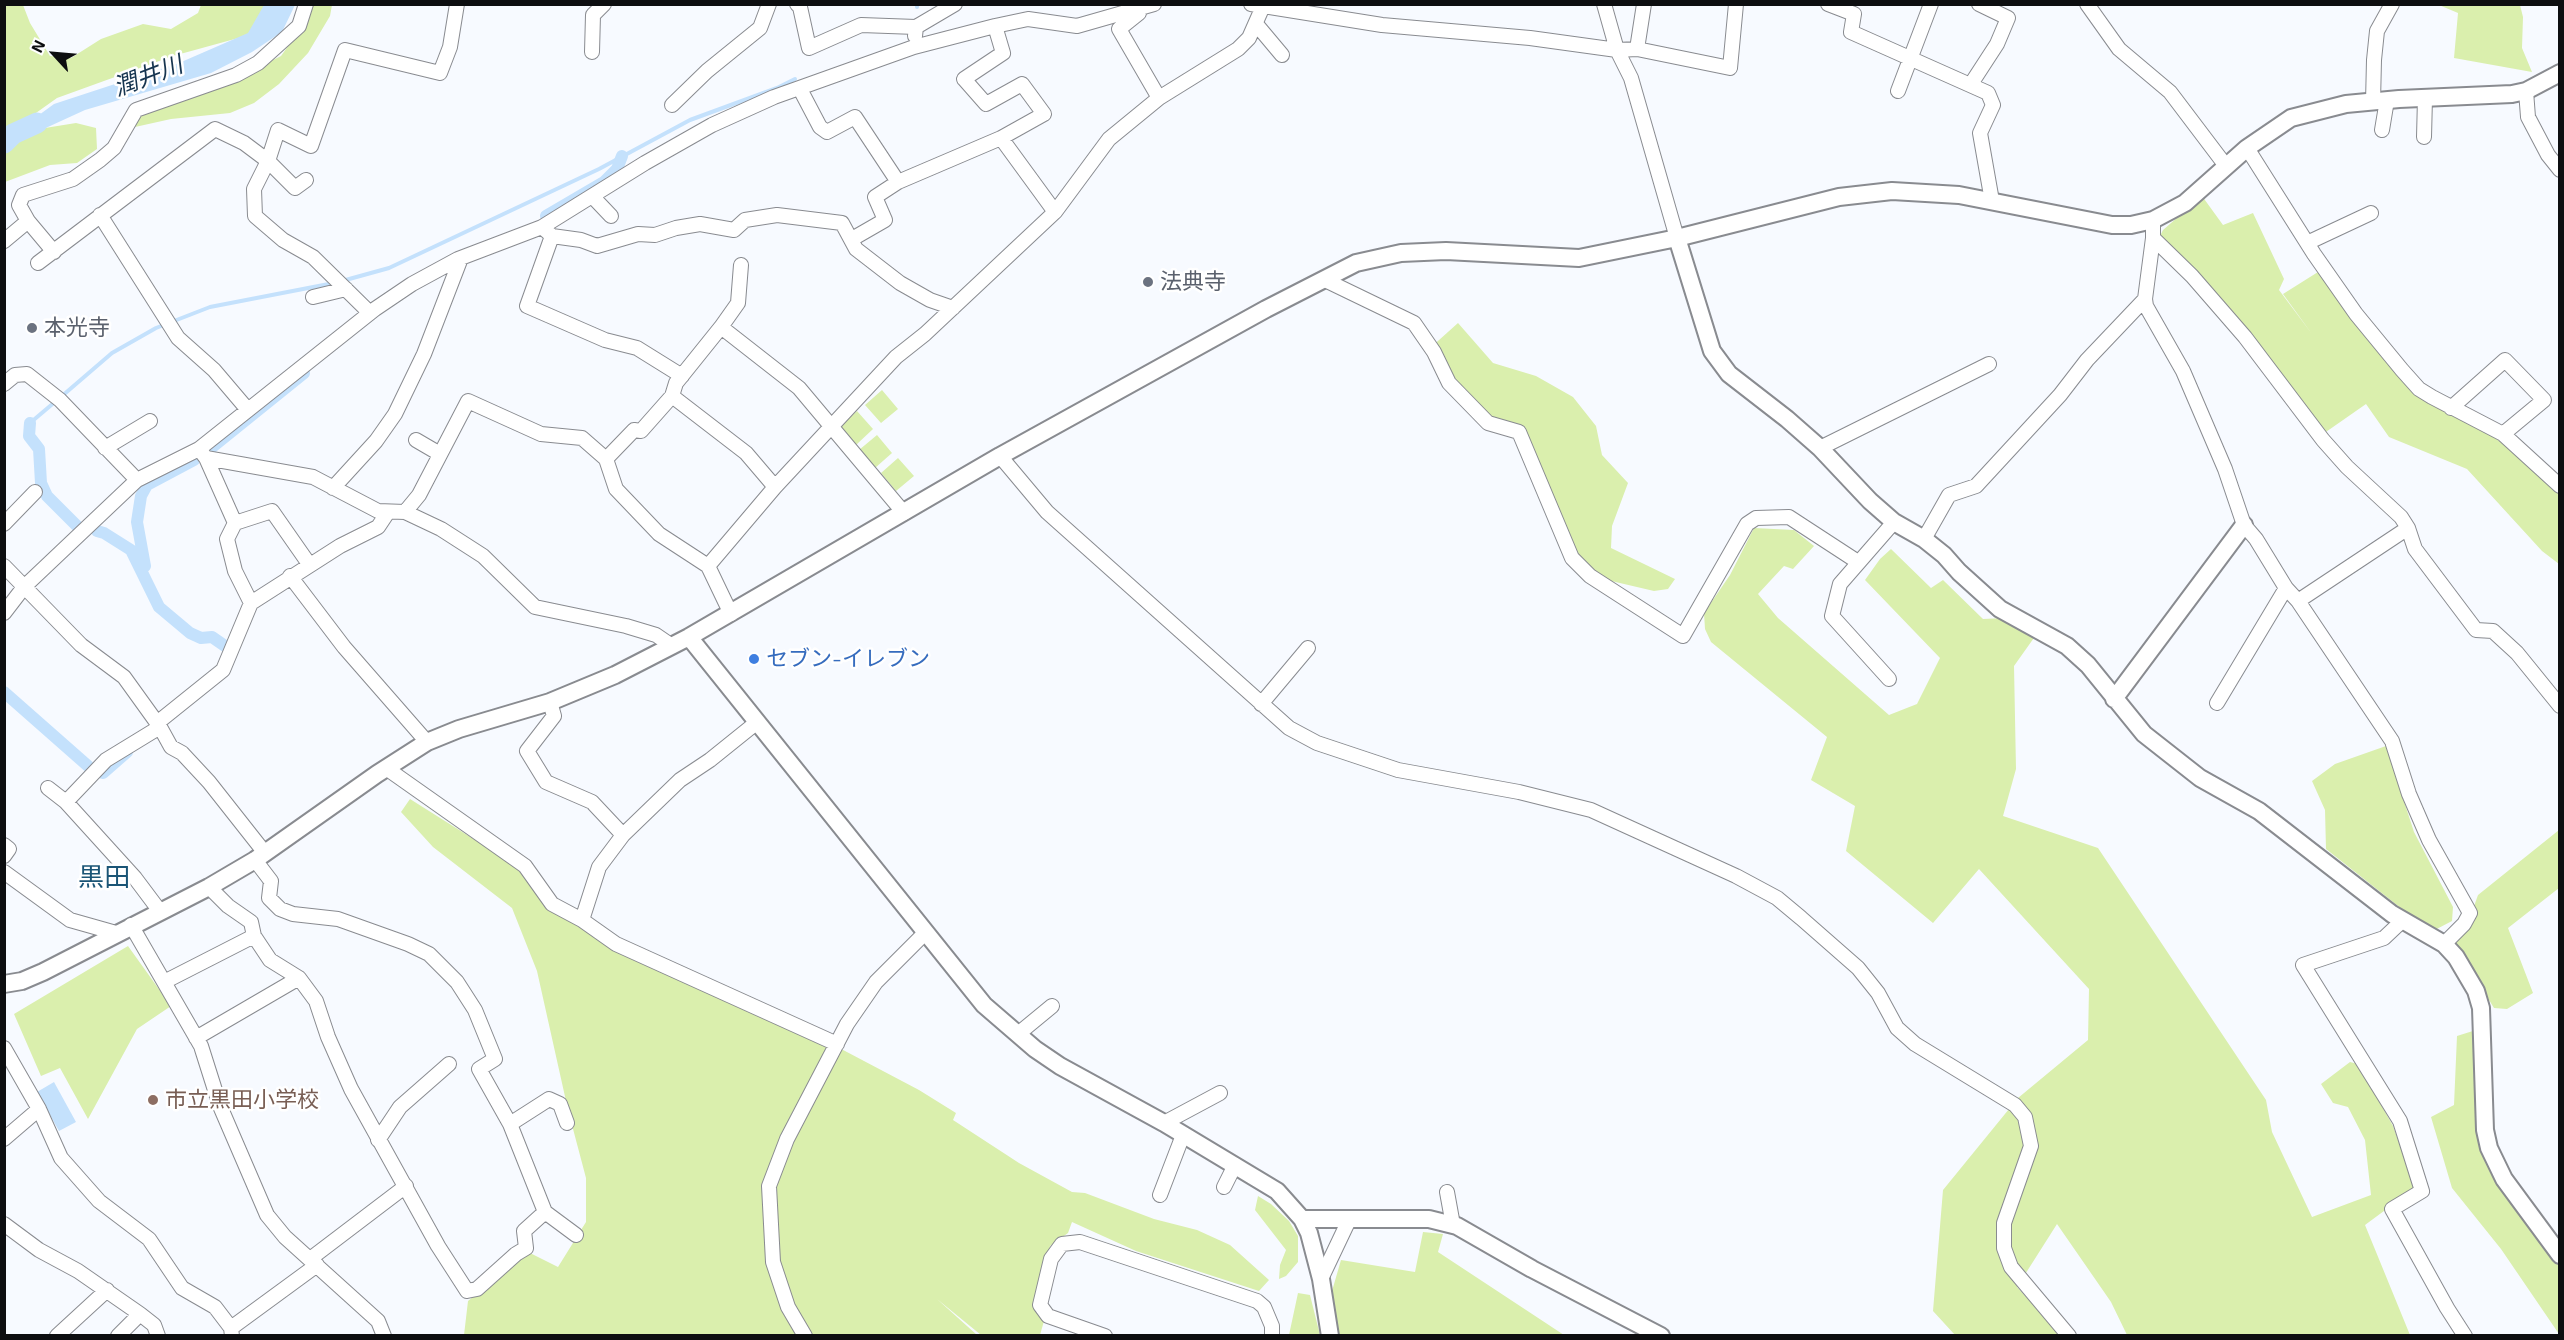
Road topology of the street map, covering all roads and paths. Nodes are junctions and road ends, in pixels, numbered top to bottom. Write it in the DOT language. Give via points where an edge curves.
graph roads {
  1 [pos="306,4"];
  2 [pos="457,4"];
  3 [pos="604,4"];
  4 [pos="769,4"];
  5 [pos="797,4"];
  6 [pos="956,4"];
  7 [pos="1604,4"];
  8 [pos="1644,4"];
  9 [pos="1736,4"];
  10 [pos="1828,4"];
  11 [pos="1931,4"];
  12 [pos="1979,4"];
  13 [pos="2087,4"];
  14 [pos="2392,4"];
  15 [pos="1260,5"];
  16 [pos="1147,6"];
  17 [pos="1320,10"];
  18 [pos="1256,24"];
  19 [pos="995,26"];
  20 [pos="916,27"];
  21 [pos="914,47"];
  22 [pos="1637,49"];
  23 [pos="1617,50"];
  24 [pos="592,52"];
  25 [pos="1282,55"];
  26 [pos="1911,60"];
  27 [pos="2559,73"];
  28 [pos="1971,84"];
  29 [pos="800,89"];
  30 [pos="1898,91"];
  31 [pos="2526,91"];
  32 [pos="1159,98"];
  33 [pos="2425,98"];
  34 [pos="2380,101"];
  35 [pos="672,105"];
  36 [pos="2382,130"];
  37 [pos="2424,137"];
  38 [pos="1001,138"];
  39 [pos="2247,148"];
  40 [pos="268,161"];
  41 [pos="2226,166"];
  42 [pos="2559,170"];
  43 [pos="306,180"];
  44 [pos="898,182"];
  45 [pos="592,196"];
  46 [pos="1992,201"];
  47 [pos="1055,212"];
  48 [pos="2371,213"];
  49 [pos="100,215"];
  50 [pos="610,216"];
  51 [pos="2153,220"];
  52 [pos="28,221"];
  53 [pos="547,231"];
  54 [pos="1677,238"];
  55 [pos="2154,238"];
  56 [pos="852,239"];
  57 [pos="4,241"];
  58 [pos="2307,243"];
  59 [pos="54,252"];
  60 [pos="461,258"];
  61 [pos="38,263"];
  62 [pos="741,265"];
  63 [pos="1325,280"];
  64 [pos="344,288"];
  65 [pos="313,297"];
  66 [pos="2145,299"];
  67 [pos="953,308"];
  68 [pos="370,313"];
  69 [pos="721,327"];
  70 [pos="1989,364"];
  71 [pos="682,376"];
  72 [pos="4,384"];
  73 [pos="672,396"];
  74 [pos="2451,408"];
  75 [pos="248,410"];
  76 [pos="150,421"];
  77 [pos="831,425"];
  78 [pos="2503,434"];
  79 [pos="416,441"];
  80 [pos="105,448"];
  81 [pos="1820,448"];
  82 [pos="203,453"];
  83 [pos="440,454"];
  84 [pos="1000,456"];
  85 [pos="606,459"];
  86 [pos="137,480"];
  87 [pos="775,486"];
  88 [pos="2559,486"];
  89 [pos="333,488"];
  90 [pos="35,492"];
  91 [pos="388,512"];
  92 [pos="405,512"];
  93 [pos="904,513"];
  94 [pos="1894,522"];
  95 [pos="235,523"];
  96 [pos="4,524"];
  97 [pos="2244,525"];
  98 [pos="2408,528"];
  99 [pos="1924,539"];
  100 [pos="1858,562"];
  101 [pos="309,564"];
  102 [pos="4,566"];
  103 [pos="708,566"];
  104 [pos="290,576"];
  105 [pos="24,587"];
  106 [pos="2286,588"];
  107 [pos="2298,601"];
  108 [pos="251,603"];
  109 [pos="4,613"];
  110 [pos="731,614"];
  111 [pos="689,638"];
  112 [pos="672,646"];
  113 [pos="1308,648"];
  114 [pos="1888,679"];
  115 [pos="2114,699"];
  116 [pos="550,702"];
  117 [pos="2217,703"];
  118 [pos="1261,704"];
  119 [pos="2559,706"];
  120 [pos="756,723"];
  121 [pos="158,725"];
  122 [pos="427,742"];
  123 [pos="386,768"];
  124 [pos="48,788"];
  125 [pos="66,802"];
  126 [pos="623,835"];
  127 [pos="4,845"];
  128 [pos="4,856"];
  129 [pos="260,856"];
  130 [pos="4,872"];
  131 [pos="209,887"];
  132 [pos="159,910"];
  133 [pos="582,920"];
  134 [pos="2402,921"];
  135 [pos="131,926"];
  136 [pos="116,933"];
  137 [pos="925,933"];
  138 [pos="254,936"];
  139 [pos="2444,944"];
  140 [pos="299,978"];
  141 [pos="164,982"];
  142 [pos="4,984"];
  143 [pos="1052,1006"];
  144 [pos="1018,1034"];
  145 [pos="196,1038"];
  146 [pos="837,1044"];
  147 [pos="4,1048"];
  148 [pos="449,1064"];
  149 [pos="1220,1092"];
  150 [pos="39,1110"];
  151 [pos="567,1123"];
  152 [pos="1164,1123"];
  153 [pos="510,1124"];
  154 [pos="1183,1135"];
  155 [pos="4,1139"];
  156 [pos="378,1140"];
  157 [pos="1235,1165"];
  158 [pos="406,1186"];
  159 [pos="1224,1187"];
  160 [pos="1447,1192"];
  161 [pos="1160,1195"];
  162 [pos="545,1212"];
  163 [pos="1302,1219"];
  164 [pos="1349,1220"];
  165 [pos="4,1224"];
  166 [pos="1453,1225"];
  167 [pos="576,1235"];
  168 [pos="2559,1255"];
  169 [pos="313,1262"];
  170 [pos="1321,1280"];
  171 [pos="106,1290"];
  172 [pos="140,1314"];
  173 [pos="231,1332"];
  174 [pos="57,1335"];
  175 [pos="118,1335"];
  176 [pos="158,1335"];
  177 [pos="384,1335"];
  178 [pos="805,1335"];
  179 [pos="1105,1335"];
  180 [pos="1272,1335"];
  181 [pos="1330,1335"];
  182 [pos="1661,1335"];
  183 [pos="2070,1335"];
  184 [pos="2465,1335"];
  1 -- 52 [label="street" via="299,26 258,63 236,75 136,110 114,148 100,160 73,179 23,195 19,205"];
  2 -- 40 [label="street" via="441,73 345,50 311,146 278,130"];
  3 -- 24 [label="street" via="594,15"];
  4 -- 35 [label="street" via="760,28"];
  5 -- 20 [label="street" via="809,48 861,25"];
  6 -- 20 [label="street"];
  7 -- 23 [label="street"];
  8 -- 22 [label="street"];
  9 -- 22 [label="street" via="1730,68"];
  10 -- 26 [label="street" via="1854,14 1851,32"];
  11 -- 26 [label="street"];
  12 -- 28 [label="street" via="2008,18 1997,44"];
  13 -- 41 [label="street" via="2119,49 2170,92"];
  14 -- 34 [label="street" via="2377,30 2373,60"];
  15 -- 17 [label="street"];
  15 -- 18 [label="street"];
  16 -- 19 [label="street" via="1077,26 1028,19"];
  16 -- 32 [label="street" via="1119,29"];
  17 -- 23 [label="street"];
  18 -- 25 [label="street"];
  18 -- 32 [label="street" via="1238,49"];
  19 -- 21 [label="street"];
  19 -- 38 [label="street" via="1003,53 964,79 986,104 1022,84 1044,114"];
  20 -- 21 [label="street"];
  21 -- 29 [label="street"];
  22 -- 23 [label="street"];
  23 -- 54 [label="street" via="1631,78"];
  26 -- 28 [label="street"];
  26 -- 30 [label="street"];
  27 -- 31 [label="street"];
  28 -- 46 [label="street" via="1988,93 1993,105 1980,133"];
  29 -- 44 [label="street" via="820,127 827,132 855,117"];
  29 -- 45 [label="street" via="711,125"];
  31 -- 33 [label="street"];
  31 -- 42 [label="street" via="2528,117"];
  32 -- 47 [label="street" via="1109,139"];
  33 -- 34 [label="street"];
  33 -- 37 [label="street"];
  34 -- 36 [label="street"];
  34 -- 39 [label="street" via="2321,109 2291,118"];
  38 -- 44 [label="street"];
  38 -- 47 [label="street"];
  39 -- 41 [label="street"];
  39 -- 58 [label="street"];
  40 -- 43 [label="street" via="295,188"];
  40 -- 49 [label="street" via="244,143 215,129"];
  40 -- 64 [label="street" via="254,189 255,216 283,240 313,257"];
  41 -- 51 [label="street" via="2185,203"];
  44 -- 56 [label="street" via="874,197 885,220"];
  45 -- 50 [label="street"];
  45 -- 53 [label="street"];
  46 -- 51 [label="street" via="2112,225"];
  46 -- 54 [label="street" via="1924,192 1839,197"];
  47 -- 67 [label="street"];
  48 -- 58 [label="street"];
  49 -- 59 [label="street"];
  49 -- 75 [label="street" via="178,338 214,370"];
  51 -- 55 [label="street"];
  52 -- 57 [label="street"];
  52 -- 59 [label="street"];
  53 -- 56 [label="street" via="597,246 638,234 655,235 700,224 734,230 745,220 777,215 842,223"];
  53 -- 60 [label="street"];
  53 -- 71 [label="street" via="527,306 605,340 638,348"];
  54 -- 63 [label="street" via="1580,258 1446,251 1401,253 1356,263"];
  54 -- 81 [label="street" via="1712,351 1730,375"];
  55 -- 66 [label="street"];
  55 -- 98 [label="street" via="2245,337 2323,440"];
  56 -- 67 [label="street" via="856,249 900,283"];
  58 -- 74 [label="street" via="2356,314 2402,370 2419,388"];
  59 -- 61 [label="street"];
  60 -- 68 [label="street" via="412,284"];
  60 -- 89 [label="street" via="395,414"];
  62 -- 69 [label="street" via="738,303"];
  63 -- 84 [label="street"];
  63 -- 100 [label="street" via="1414,323 1449,383 1488,423 1519,432 1572,558 1590,576 1683,636 1747,524 1756,518 1789,517"];
  64 -- 65 [label="street"];
  64 -- 68 [label="street"];
  66 -- 97 [label="street" via="2183,371"];
  66 -- 99 [label="street" via="1976,486 1949,495"];
  67 -- 77 [label="street" via="896,357"];
  68 -- 75 [label="street"];
  69 -- 71 [label="street"];
  69 -- 77 [label="street" via="799,388"];
  70 -- 81 [label="street"];
  71 -- 73 [label="street"];
  72 -- 80 [label="street" via="15,375 27,374 60,400"];
  73 -- 85 [label="street" via="641,431 634,430"];
  73 -- 87 [label="street" via="746,453"];
  74 -- 78 [label="street"];
  74 -- 78 [label="street" via="2505,360 2544,400"];
  75 -- 82 [label="street"];
  76 -- 80 [label="street"];
  77 -- 87 [label="street"];
  77 -- 93 [label="street"];
  78 -- 88 [label="street"];
  79 -- 83 [label="street"];
  80 -- 86 [label="street"];
  81 -- 94 [label="street"];
  82 -- 86 [label="street"];
  82 -- 89 [label="street" via="314,477"];
  82 -- 95 [label="street"];
  83 -- 85 [label="street" via="468,401 541,434 582,438"];
  83 -- 92 [label="street" via="419,495"];
  84 -- 93 [label="street"];
  84 -- 118 [label="street" via="1047,512"];
  85 -- 103 [label="street" via="616,489 659,534"];
  86 -- 105 [label="street"];
  87 -- 103 [label="street"];
  89 -- 91 [label="street" via="378,512"];
  90 -- 96 [label="street"];
  91 -- 92 [label="street"];
  91 -- 101 [label="street" via="378,527"];
  92 -- 112 [label="street" via="483,556 535,607 626,626 656,635"];
  93 -- 110 [label="street"];
  94 -- 99 [label="street"];
  94 -- 100 [label="street"];
  95 -- 101 [label="street" via="272,511"];
  95 -- 108 [label="street" via="227,539 235,571"];
  97 -- 106 [label="street"];
  97 -- 115 [label="street"];
  98 -- 107 [label="street"];
  98 -- 119 [label="street" via="2415,549 2476,630 2493,631 2501,638"];
  99 -- 115 [label="street" via="2000,609 2067,646 2088,665"];
  100 -- 114 [label="street" via="1840,584 1832,616"];
  101 -- 104 [label="street"];
  102 -- 105 [label="street"];
  103 -- 110 [label="street"];
  104 -- 108 [label="street"];
  104 -- 122 [label="street" via="344,647"];
  105 -- 109 [label="street"];
  105 -- 121 [label="street" via="81,645 124,677"];
  106 -- 107 [label="street"];
  106 -- 117 [label="street"];
  107 -- 139 [label="street" via="2392,741 2429,840 2470,913"];
  108 -- 121 [label="street" via="223,670"];
  110 -- 111 [label="street"];
  111 -- 112 [label="street"];
  111 -- 120 [label="street"];
  112 -- 116 [label="street"];
  113 -- 118 [label="street"];
  115 -- 134 [label="street" via="2144,734 2200,778 2259,811"];
  116 -- 122 [label="street"];
  116 -- 126 [label="street" via="554,716 527,751 546,782 592,802"];
  118 -- 183 [label="street" via="1289,728 1317,743 1398,770 1519,792 1591,810 1777,898 1858,968 1878,993 1897,1028 1915,1044 2015,1105 2025,1117 2031,1146 2004,1223 2004,1248 2011,1267"];
  120 -- 126 [label="street" via="680,780"];
  120 -- 137 [label="street"];
  121 -- 125 [label="street" via="106,760"];
  121 -- 129 [label="street" via="171,747 182,753 209,782"];
  122 -- 123 [label="street"];
  123 -- 129 [label="street"];
  123 -- 133 [label="street" via="525,866 552,904"];
  124 -- 125 [label="street"];
  125 -- 132 [label="street"];
  126 -- 133 [label="street" via="599,867"];
  127 -- 128 [label="street" via="9,849"];
  129 -- 131 [label="street"];
  129 -- 153 [label="street" via="271,881 269,898 280,909 338,919 408,944 429,954 457,982 475,1010 495,1059 479,1069"];
  130 -- 136 [label="street" via="70,920"];
  131 -- 132 [label="street"];
  131 -- 138 [label="street" via="251,922"];
  132 -- 135 [label="street"];
  133 -- 146 [label="street" via="616,944"];
  134 -- 139 [label="street"];
  134 -- 184 [label="street" via="2384,938 2303,964 2400,1122 2422,1191 2392,1209"];
  135 -- 136 [label="street"];
  135 -- 141 [label="street"];
  136 -- 142 [label="street" via="43,972"];
  137 -- 144 [label="street" via="984,1005"];
  137 -- 146 [label="street" via="876,982"];
  138 -- 140 [label="street" via="270,960"];
  138 -- 141 [label="street"];
  139 -- 168 [label="street" via="2466,972 2481,1008 2483,1107 2489,1148 2504,1179"];
  140 -- 145 [label="street"];
  140 -- 156 [label="street" via="316,1001 351,1089"];
  141 -- 145 [label="street"];
  143 -- 144 [label="street"];
  144 -- 152 [label="street" via="1060,1066"];
  145 -- 169 [label="street" via="235,1145 267,1215"];
  146 -- 178 [label="street" via="786,1139 769,1186 773,1262 789,1307"];
  147 -- 150 [label="street"];
  148 -- 156 [label="street" via="400,1107"];
  149 -- 152 [label="street"];
  150 -- 155 [label="street"];
  150 -- 173 [label="street" via="61,1158 99,1201 149,1239 182,1288 215,1307"];
  151 -- 153 [label="street" via="560,1104 549,1099"];
  152 -- 154 [label="street"];
  153 -- 162 [label="street"];
  154 -- 157 [label="street"];
  154 -- 161 [label="street"];
  156 -- 158 [label="street"];
  157 -- 159 [label="street"];
  157 -- 163 [label="street" via="1277,1191"];
  158 -- 162 [label="street" via="468,1291 477,1289 526,1248 524,1231"];
  158 -- 169 [label="street"];
  160 -- 166 [label="street"];
  162 -- 167 [label="street"];
  163 -- 164 [label="street"];
  163 -- 170 [label="street"];
  164 -- 166 [label="street" via="1429,1219"];
  164 -- 170 [label="street"];
  165 -- 171 [label="street"];
  166 -- 182 [label="street"];
  169 -- 173 [label="street"];
  169 -- 177 [label="street" via="378,1321"];
  170 -- 181 [label="street"];
  171 -- 172 [label="street"];
  171 -- 174 [label="street"];
  172 -- 175 [label="street"];
  172 -- 176 [label="street" via="154,1325"];
  179 -- 180 [label="street" via="1048,1316 1040,1305 1051,1259 1062,1244 1080,1242 1257,1301 1264,1307"];
}
